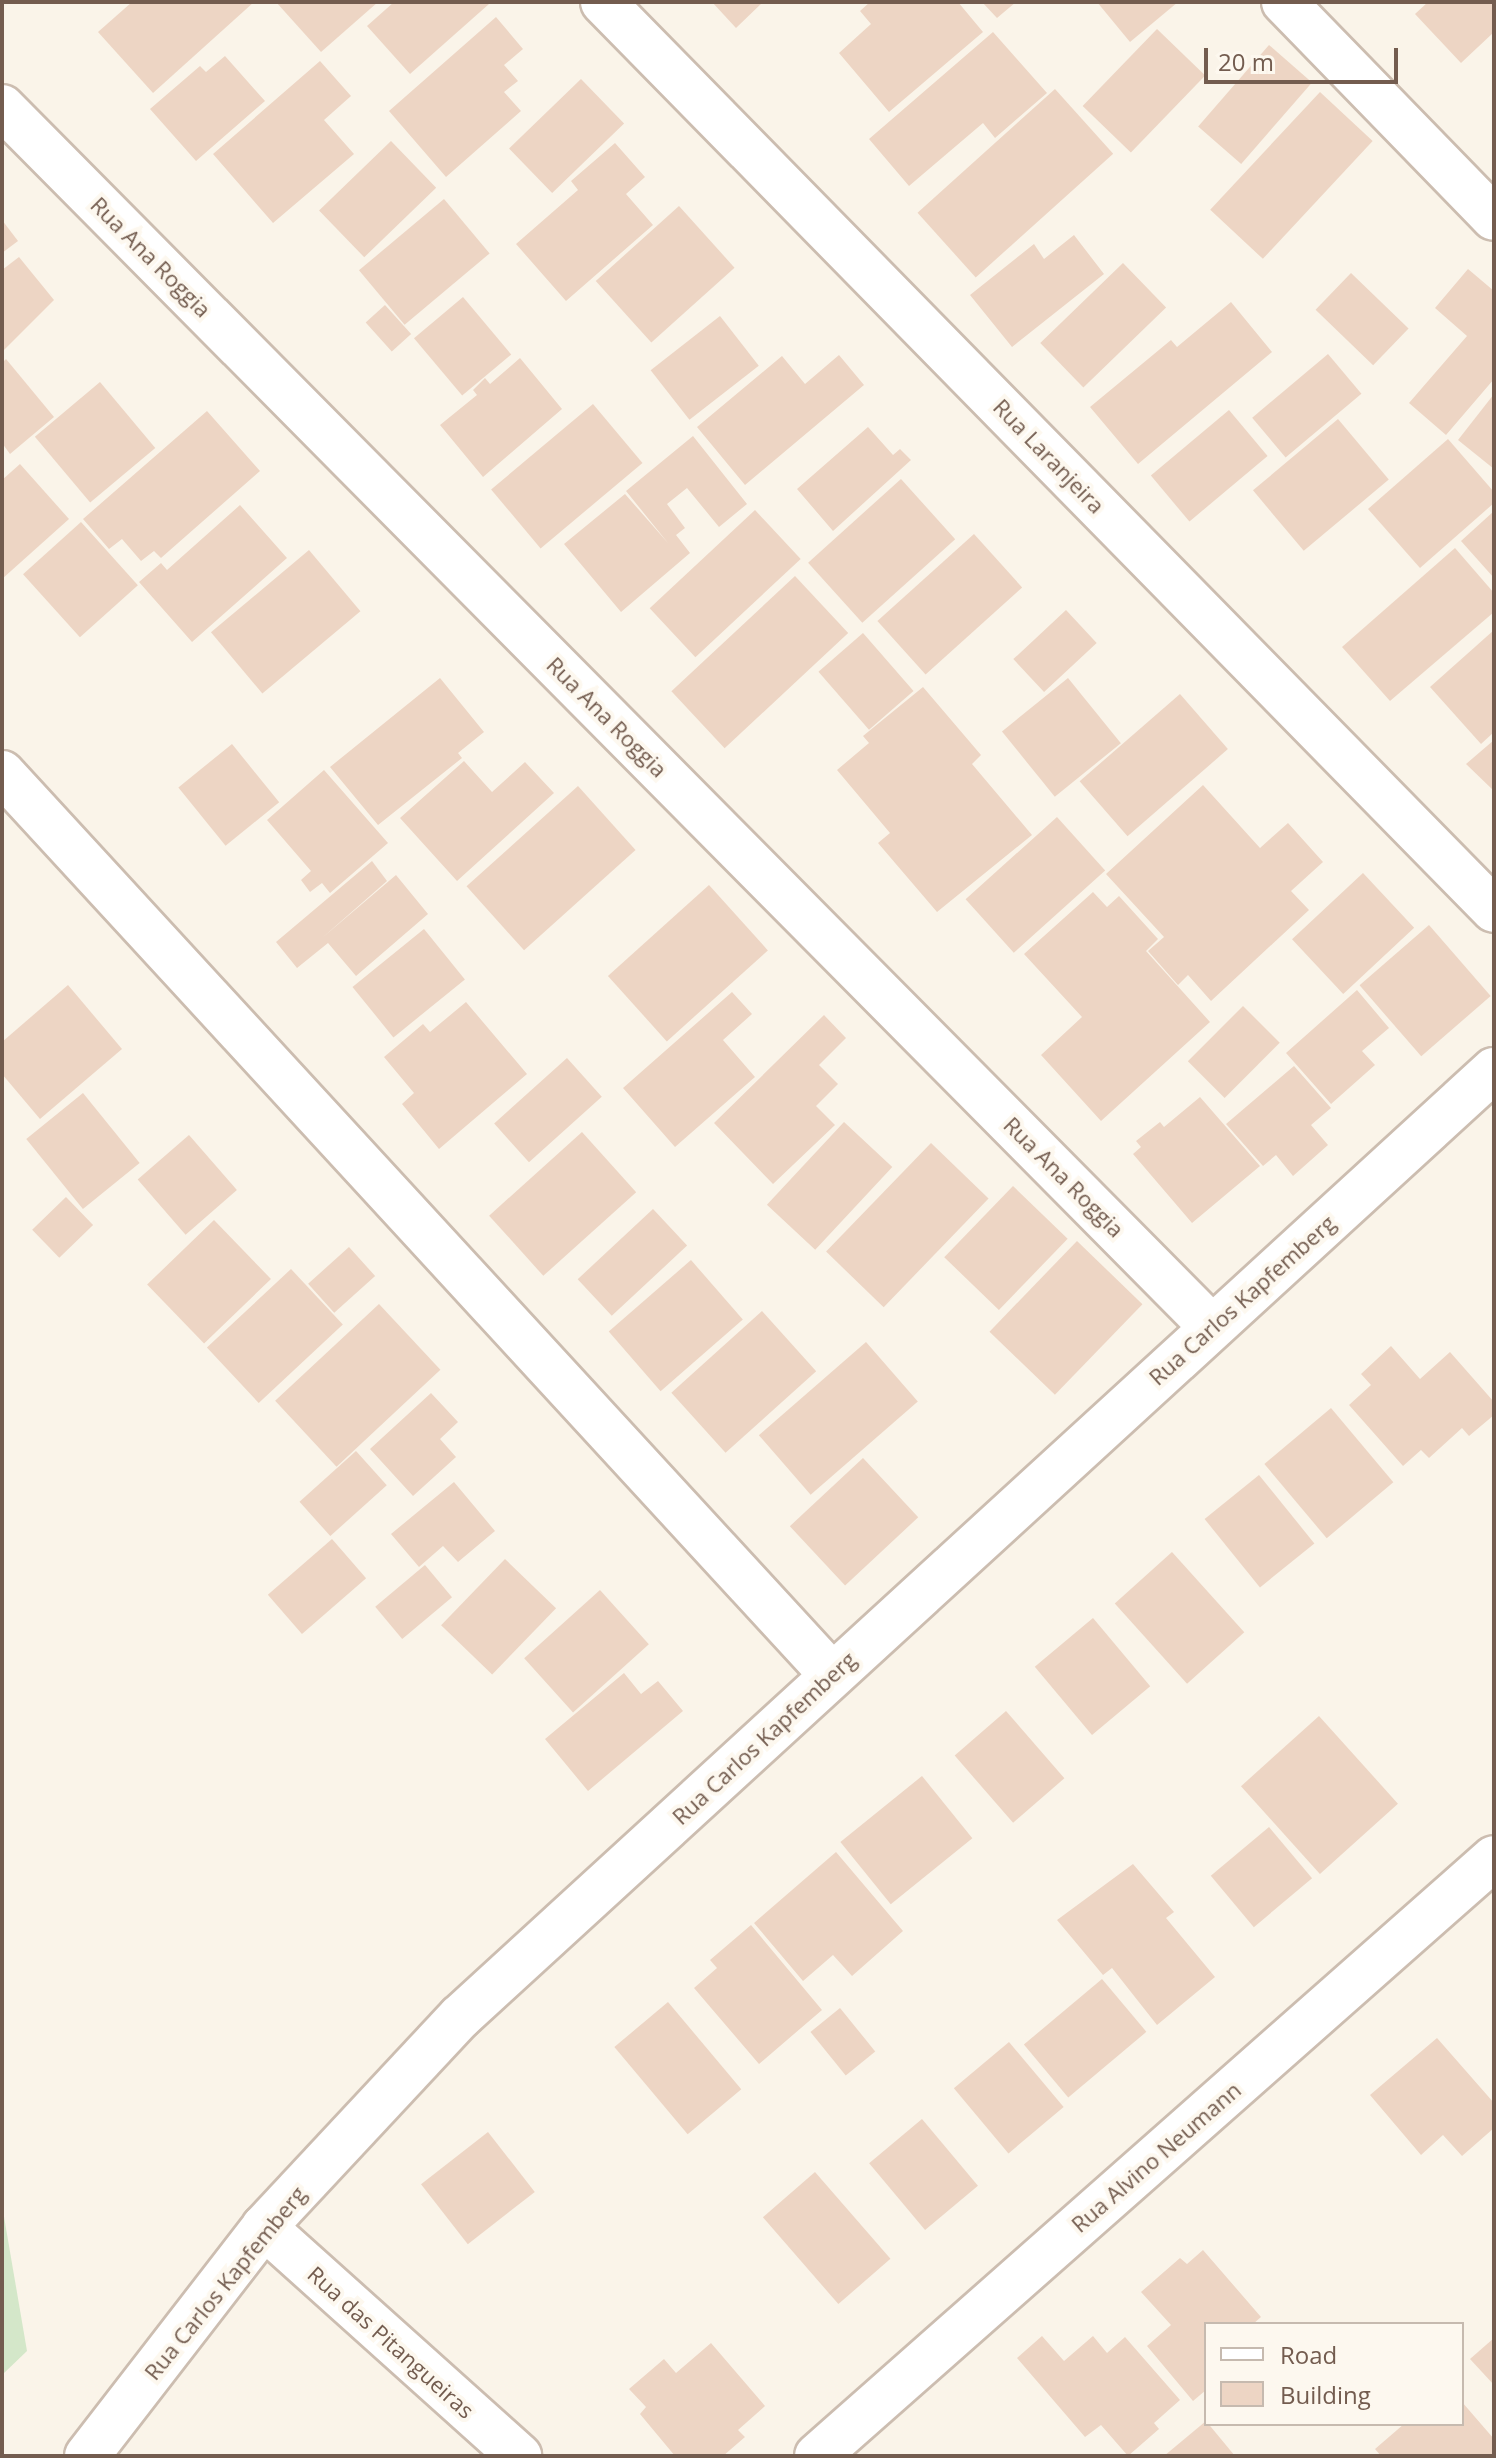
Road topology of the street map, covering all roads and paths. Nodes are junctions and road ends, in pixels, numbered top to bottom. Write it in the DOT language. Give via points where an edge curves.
graph roads {
  1 [pos="603,2"];
  2 [pos="1284,2"];
  3 [pos="2,107"];
  4 [pos="1487,198"];
  5 [pos="2,773"];
  6 [pos="1494,910"];
  7 [pos="1494,1070"];
  8 [pos="1212,1327"];
  9 [pos="832,1675"];
  10 [pos="1494,1858"];
  11 [pos="264,2227"];
  12 [pos="87,2456"];
  13 [pos="519,2456"];
  14 [pos="817,2456"];
  1 -- 6 [label="street, Rua Laranjeira"];
  2 -- 4 [label="street"];
  3 -- 8 [label="street, Rua Ana Roggia"];
  5 -- 9 [label="street"];
  7 -- 8 [label="street, Rua Carlos Kapfemberg"];
  8 -- 9 [label="street, Rua Carlos Kapfemberg"];
  9 -- 11 [label="street, Rua Carlos Kapfemberg" via="460,2017"];
  10 -- 14 [label="street, Rua Alvino Neumann"];
  11 -- 12 [label="street, Rua Carlos Kapfemberg"];
  11 -- 13 [label="street, Rua das Pitangueiras"];
}
